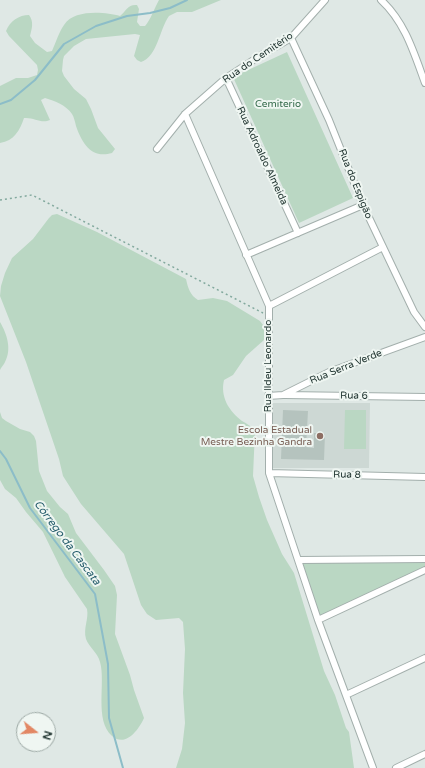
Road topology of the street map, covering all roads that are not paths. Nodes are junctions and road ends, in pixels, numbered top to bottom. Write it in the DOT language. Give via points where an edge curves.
graph roads {
  1 [pos="325,0"];
  2 [pos="381,0"];
  3 [pos="291,38"];
  4 [pos="226,78"];
  5 [pos="425,83"];
  6 [pos="185,114"];
  7 [pos="157,149"];
  8 [pos="363,205"];
  9 [pos="298,233"];
  10 [pos="382,248"];
  11 [pos="246,256"];
  12 [pos="268,306"];
  13 [pos="425,328"];
  14 [pos="425,337"];
  15 [pos="282,395"];
  16 [pos="268,396"];
  17 [pos="425,397"];
  18 [pos="269,473"];
  19 [pos="425,477"];
  20 [pos="425,559"];
  21 [pos="299,560"];
  22 [pos="425,570"];
  23 [pos="318,620"];
  24 [pos="425,658"];
  25 [pos="346,695"];
  26 [pos="425,754"];
  27 [pos="373,768"];
  28 [pos="396,768"];
  1 -- 3 [label="street, Rua do Cemitério"];
  2 -- 5 [label="street" via="398,19 406,33"];
  3 -- 4 [label="street, Rua do Cemitério"];
  3 -- 8 [label="street, Rua do Espigão" via="329,120"];
  4 -- 6 [label="street, Rua do Cemitério"];
  4 -- 9 [label="street, Rua Adroaldo Almeida"];
  6 -- 7 [label="street, Rua do Cemitério"];
  6 -- 11 [label="street"];
  8 -- 9 [label="street"];
  8 -- 10 [label="street, Rua do Espigão"];
  9 -- 11 [label="street"];
  10 -- 12 [label="street"];
  10 -- 13 [label="street, Rua do Espigão" via="414,312"];
  11 -- 12 [label="street"];
  12 -- 16 [label="street, Rua Ildeu Leonardo"];
  14 -- 15 [label="street, Rua Serra Verde" via="329,372"];
  15 -- 16 [label="street, Rua Serra Verde"];
  15 -- 17 [label="street, Rua 6"];
  16 -- 18 [label="street, Rua Ildeu Leonardo"];
  18 -- 19 [label="street, Rua 8"];
  18 -- 21 [label="street, Rua Ildeu Leonardo"];
  20 -- 21 [label="street"];
  21 -- 23 [label="street, Rua Ildeu Leonardo"];
  22 -- 23 [label="street"];
  23 -- 25 [label="street, Rua Ildeu Leonardo"];
  24 -- 25 [label="street"];
  25 -- 27 [label="street, Rua Ildeu Leonardo"];
  26 -- 28 [label="street"];
}
